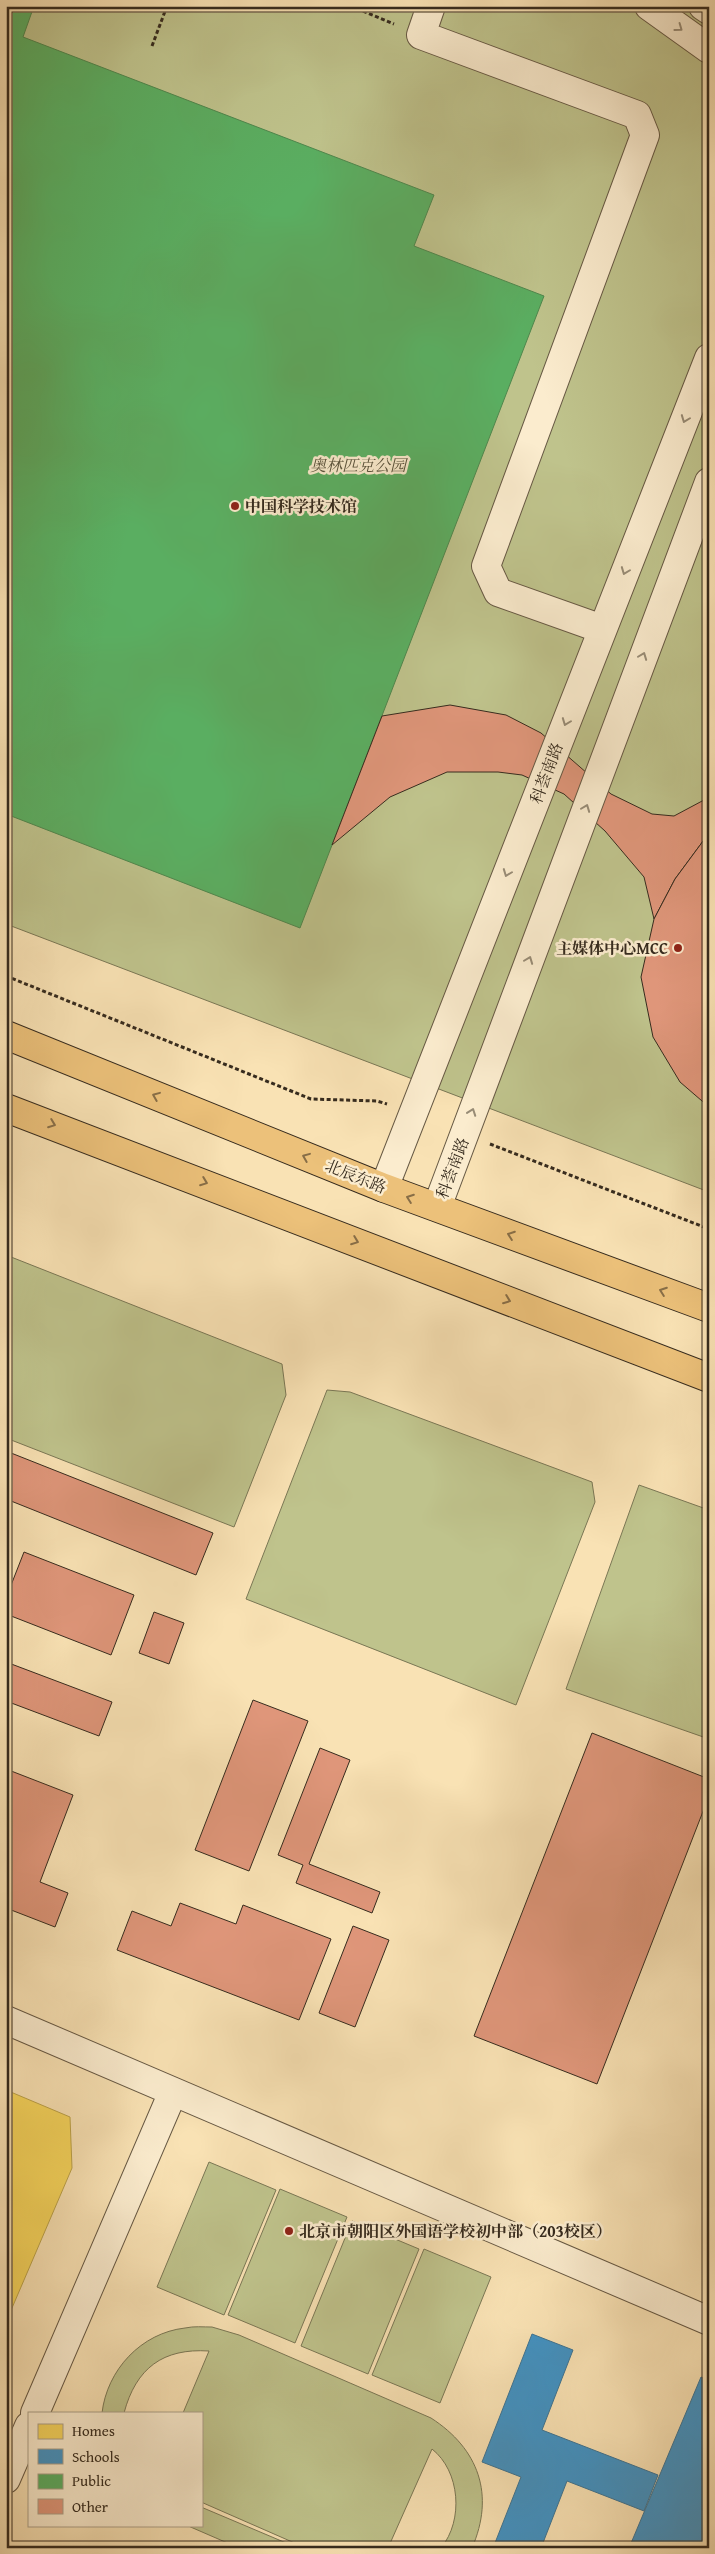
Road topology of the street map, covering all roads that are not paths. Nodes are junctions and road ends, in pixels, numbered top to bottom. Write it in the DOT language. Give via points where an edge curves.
graph roads {
  1 [pos="431,6"];
  2 [pos="649,6"];
  3 [pos="703,6"];
  4 [pos="709,10"];
  5 [pos="709,49"];
  6 [pos="709,358"];
  7 [pos="709,482"];
  8 [pos="602,629"];
  9 [pos="6,1035"];
  10 [pos="6,1108"];
  11 [pos="384,1188"];
  12 [pos="437,1207"];
  13 [pos="709,1308"];
  14 [pos="709,1378"];
  15 [pos="6,2020"];
  16 [pos="173,2092"];
  17 [pos="709,2320"];
  18 [pos="35,2412"];
  19 [pos="28,2428"];
  20 [pos="6,2478"];
  1 -- 8 [label="street" via="421,35 637,115 645,135 486,566 498,592"];
  2 -- 5 [label="street, one-way"];
  3 -- 4 [label="street"];
  6 -- 8 [label="street, 科荟南路, one-way"];
  12 -- 7 [label="street, 科荟南路, one-way"];
  8 -- 11 [label="street, 科荟南路, one-way"];
  11 -- 9 [label="main road, 北辰东路, one-way"];
  10 -- 14 [label="main road, one-way"];
  12 -- 11 [label="main road, 北辰东路, one-way"];
  13 -- 12 [label="main road, 北辰东路, one-way"];
  15 -- 16 [label="street"];
  16 -- 17 [label="street"];
  16 -- 18 [label="street"];
  19 -- 20 [label="street"];
}
